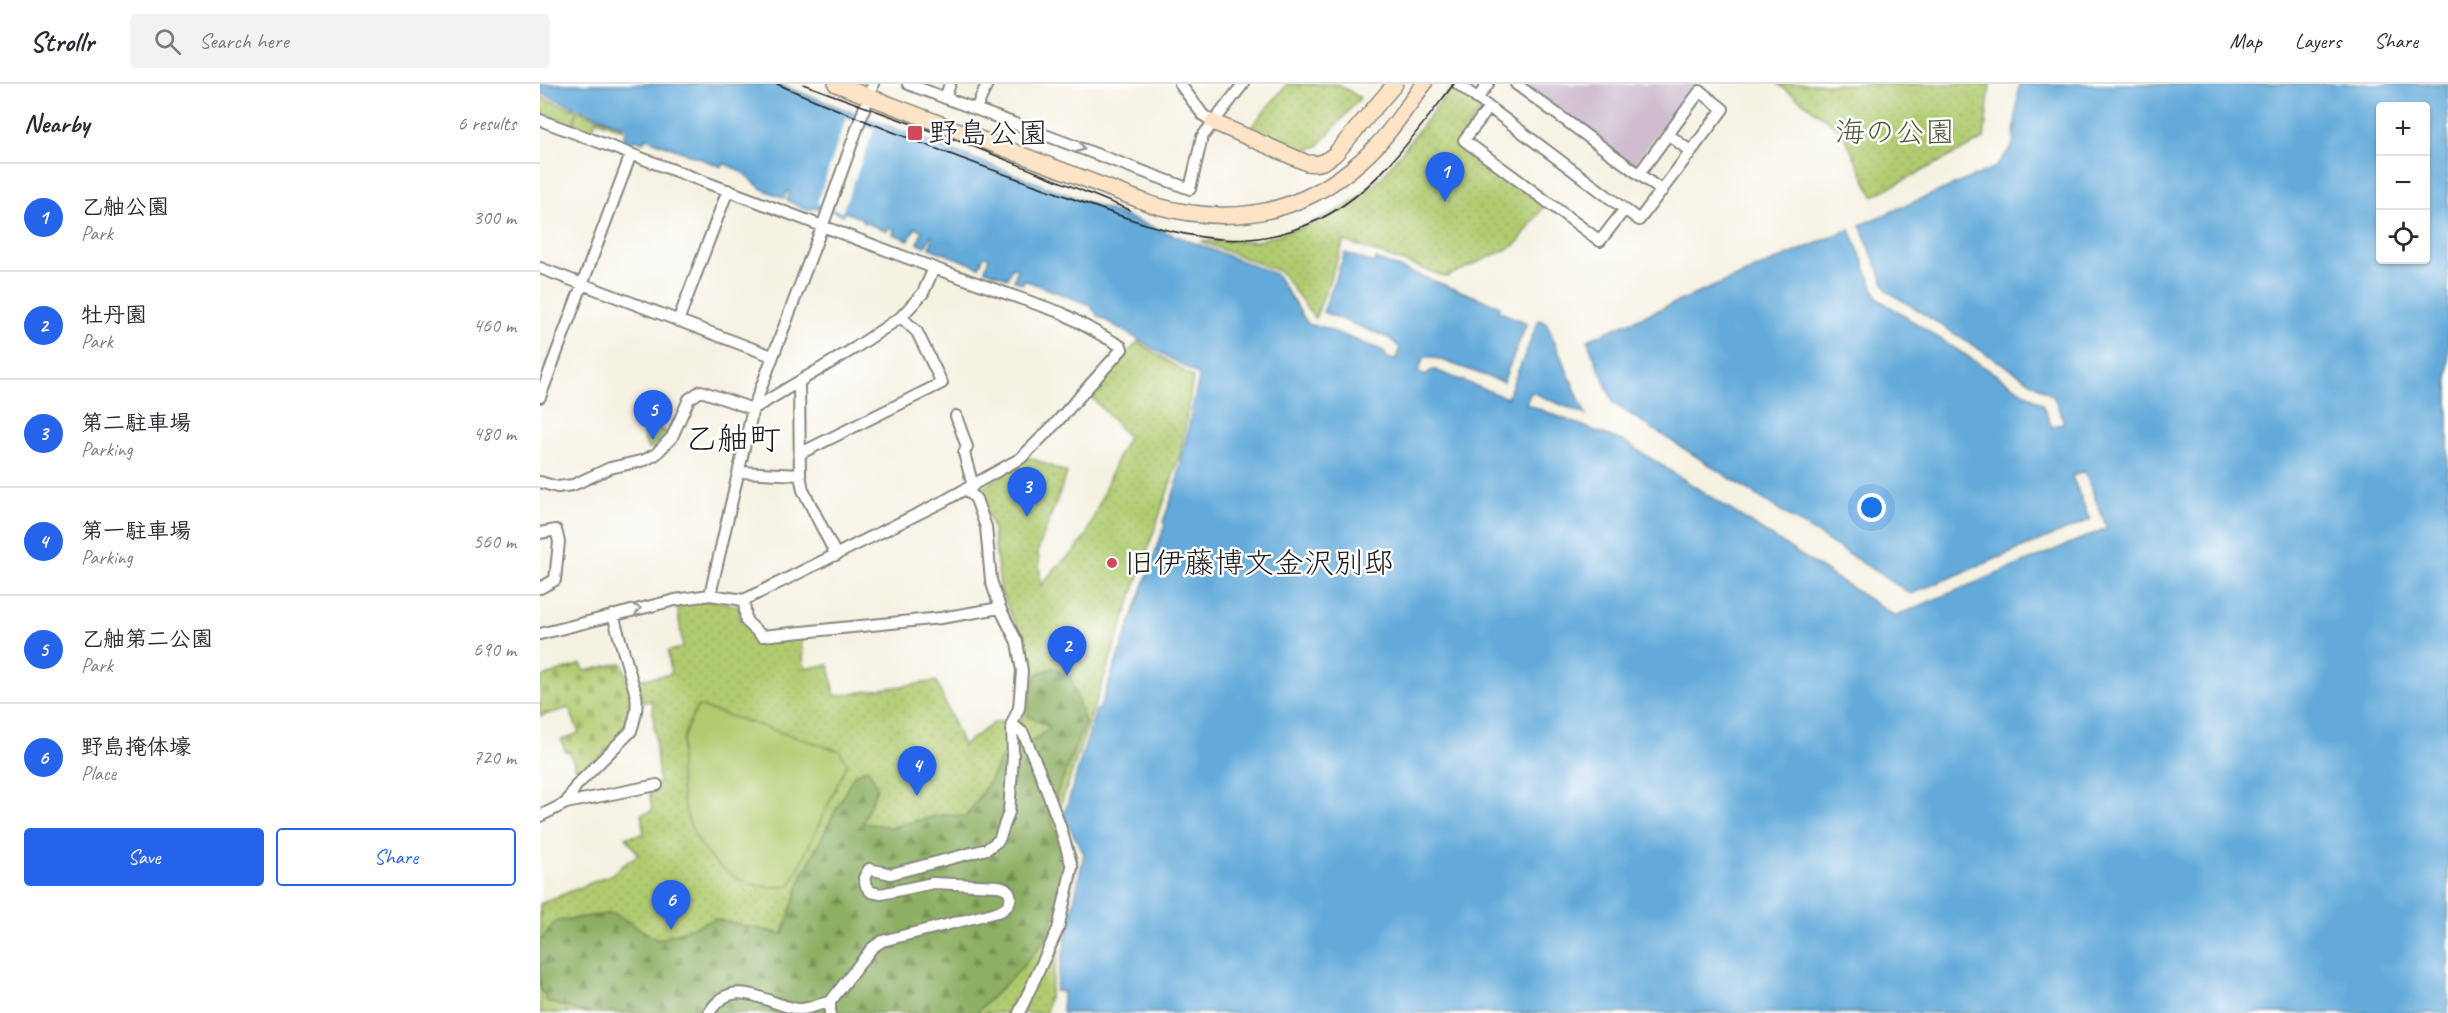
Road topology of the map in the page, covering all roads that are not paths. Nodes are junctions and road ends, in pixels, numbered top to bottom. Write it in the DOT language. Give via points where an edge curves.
graph roads {
  1 [pos="836,84"];
  2 [pos="908,84"];
  3 [pos="950,84"];
  4 [pos="987,84"];
  5 [pos="1180,84"];
  6 [pos="1243,84"];
  7 [pos="1395,84"];
  8 [pos="1424,84"];
  9 [pos="1458,84"];
  10 [pos="1488,84"];
  11 [pos="1516,84"];
  12 [pos="871,90"];
  13 [pos="945,98"];
  14 [pos="1477,99"];
  15 [pos="1490,108"];
  16 [pos="976,109"];
  17 [pos="540,120"];
  18 [pos="1213,122"];
  19 [pos="1668,134"];
  20 [pos="1691,152"];
  21 [pos="631,154"];
  22 [pos="1639,174"];
  23 [pos="728,190"];
  24 [pos="1662,191"];
  25 [pos="1624,210"];
  26 [pos="822,227"];
  27 [pos="540,267"];
  28 [pos="934,268"];
  29 [pos="583,284"];
  30 [pos="901,317"];
  31 [pos="678,321"];
  32 [pos="772,356"];
  33 [pos="799,382"];
  34 [pos="540,397"];
  35 [pos="753,409"];
  36 [pos="956,416"];
  37 [pos="799,454"];
  38 [pos="740,472"];
  39 [pos="800,475"];
  40 [pos="540,482"];
  41 [pos="969,488"];
  42 [pos="540,533"];
  43 [pos="836,555"];
  44 [pos="540,588"];
  45 [pos="710,595"];
  46 [pos="744,600"];
  47 [pos="1000,608"];
  48 [pos="613,615"];
  49 [pos="540,634"];
  50 [pos="1012,724"];
  51 [pos="657,785"];
  52 [pos="566,803"];
  53 [pos="540,816"];
  54 [pos="830,1008"];
  55 [pos="709,1013"];
  56 [pos="1019,1013"];
  1 -- 12 [label="street"];
  2 -- 13 [label="street"];
  3 -- 13 [label="street"];
  4 -- 16 [label="street"];
  5 -- 18 [label="street"];
  6 -- 18 [label="street"];
  7 -- 18 [label="street" via="1335,154 1317,165"];
  8 -- 12 [label="street" via="1365,158 1341,178 1294,204 1216,217 1183,214 1153,205"];
  9 -- 14 [label="street"];
  10 -- 14 [label="street"];
  11 -- 22 [label="street"];
  12 -- 26 [label="street"];
  13 -- 16 [label="street"];
  14 -- 15 [label="street"];
  15 -- 25 [label="street"];
  15 -- 25 [label="street" via="1464,140 1600,241"];
  16 -- 18 [label="street, one-way" via="1190,189 1202,136"];
  17 -- 21 [label="street"];
  19 -- 20 [label="street"];
  19 -- 20 [label="street" via="1700,91 1723,109"];
  19 -- 22 [label="street"];
  20 -- 24 [label="street"];
  21 -- 23 [label="street"];
  21 -- 29 [label="street"];
  22 -- 24 [label="street"];
  23 -- 26 [label="street"];
  23 -- 31 [label="street"];
  24 -- 25 [label="street" via="1639,220"];
  26 -- 28 [label="street"];
  26 -- 32 [label="street"];
  27 -- 29 [label="street"];
  28 -- 30 [label="street" via="923,293"];
  28 -- 41 [label="street" via="1062,313 1122,349 1021,458"];
  29 -- 31 [label="street"];
  29 -- 34 [label="street"];
  30 -- 33 [label="street"];
  30 -- 37 [label="street" via="917,332 942,382"];
  31 -- 32 [label="street"];
  32 -- 35 [label="street"];
  33 -- 35 [label="street"];
  33 -- 37 [label="street"];
  35 -- 38 [label="street"];
  35 -- 40 [label="street" via="701,392 689,399 672,437 656,454 565,486"];
  36 -- 41 [label="street" via="967,447 964,453"];
  37 -- 39 [label="street"];
  38 -- 39 [label="street"];
  38 -- 45 [label="street"];
  39 -- 43 [label="street" via="803,490"];
  41 -- 43 [label="street"];
  41 -- 47 [label="street" via="986,527 991,580"];
  42 -- 44 [label="street" via="556,530 559,542 555,580"];
  43 -- 46 [label="street"];
  45 -- 46 [label="street"];
  48 -- 45 [label="street, one-way"];
  46 -- 47 [label="street" via="746,621 762,636 941,618"];
  47 -- 50 [label="street" via="1017,642 1022,671 1019,708"];
  48 -- 49 [label="street"];
  48 -- 52 [label="street" via="636,695 636,713 631,731 576,786"];
  50 -- 54 [label="street" via="1010,812 999,840 987,849 891,874 869,869 864,878 872,892 881,894 933,883 1004,886 1010,893 1010,904 1001,911 882,940 872,948"];
  50 -- 56 [label="street" via="1023,733 1039,770 1072,867 1058,929"];
  51 -- 52 [label="street"];
  52 -- 53 [label="street"];
  54 -- 55 [label="street" via="819,1003 801,1010 748,993 729,994 714,1004"];
}
